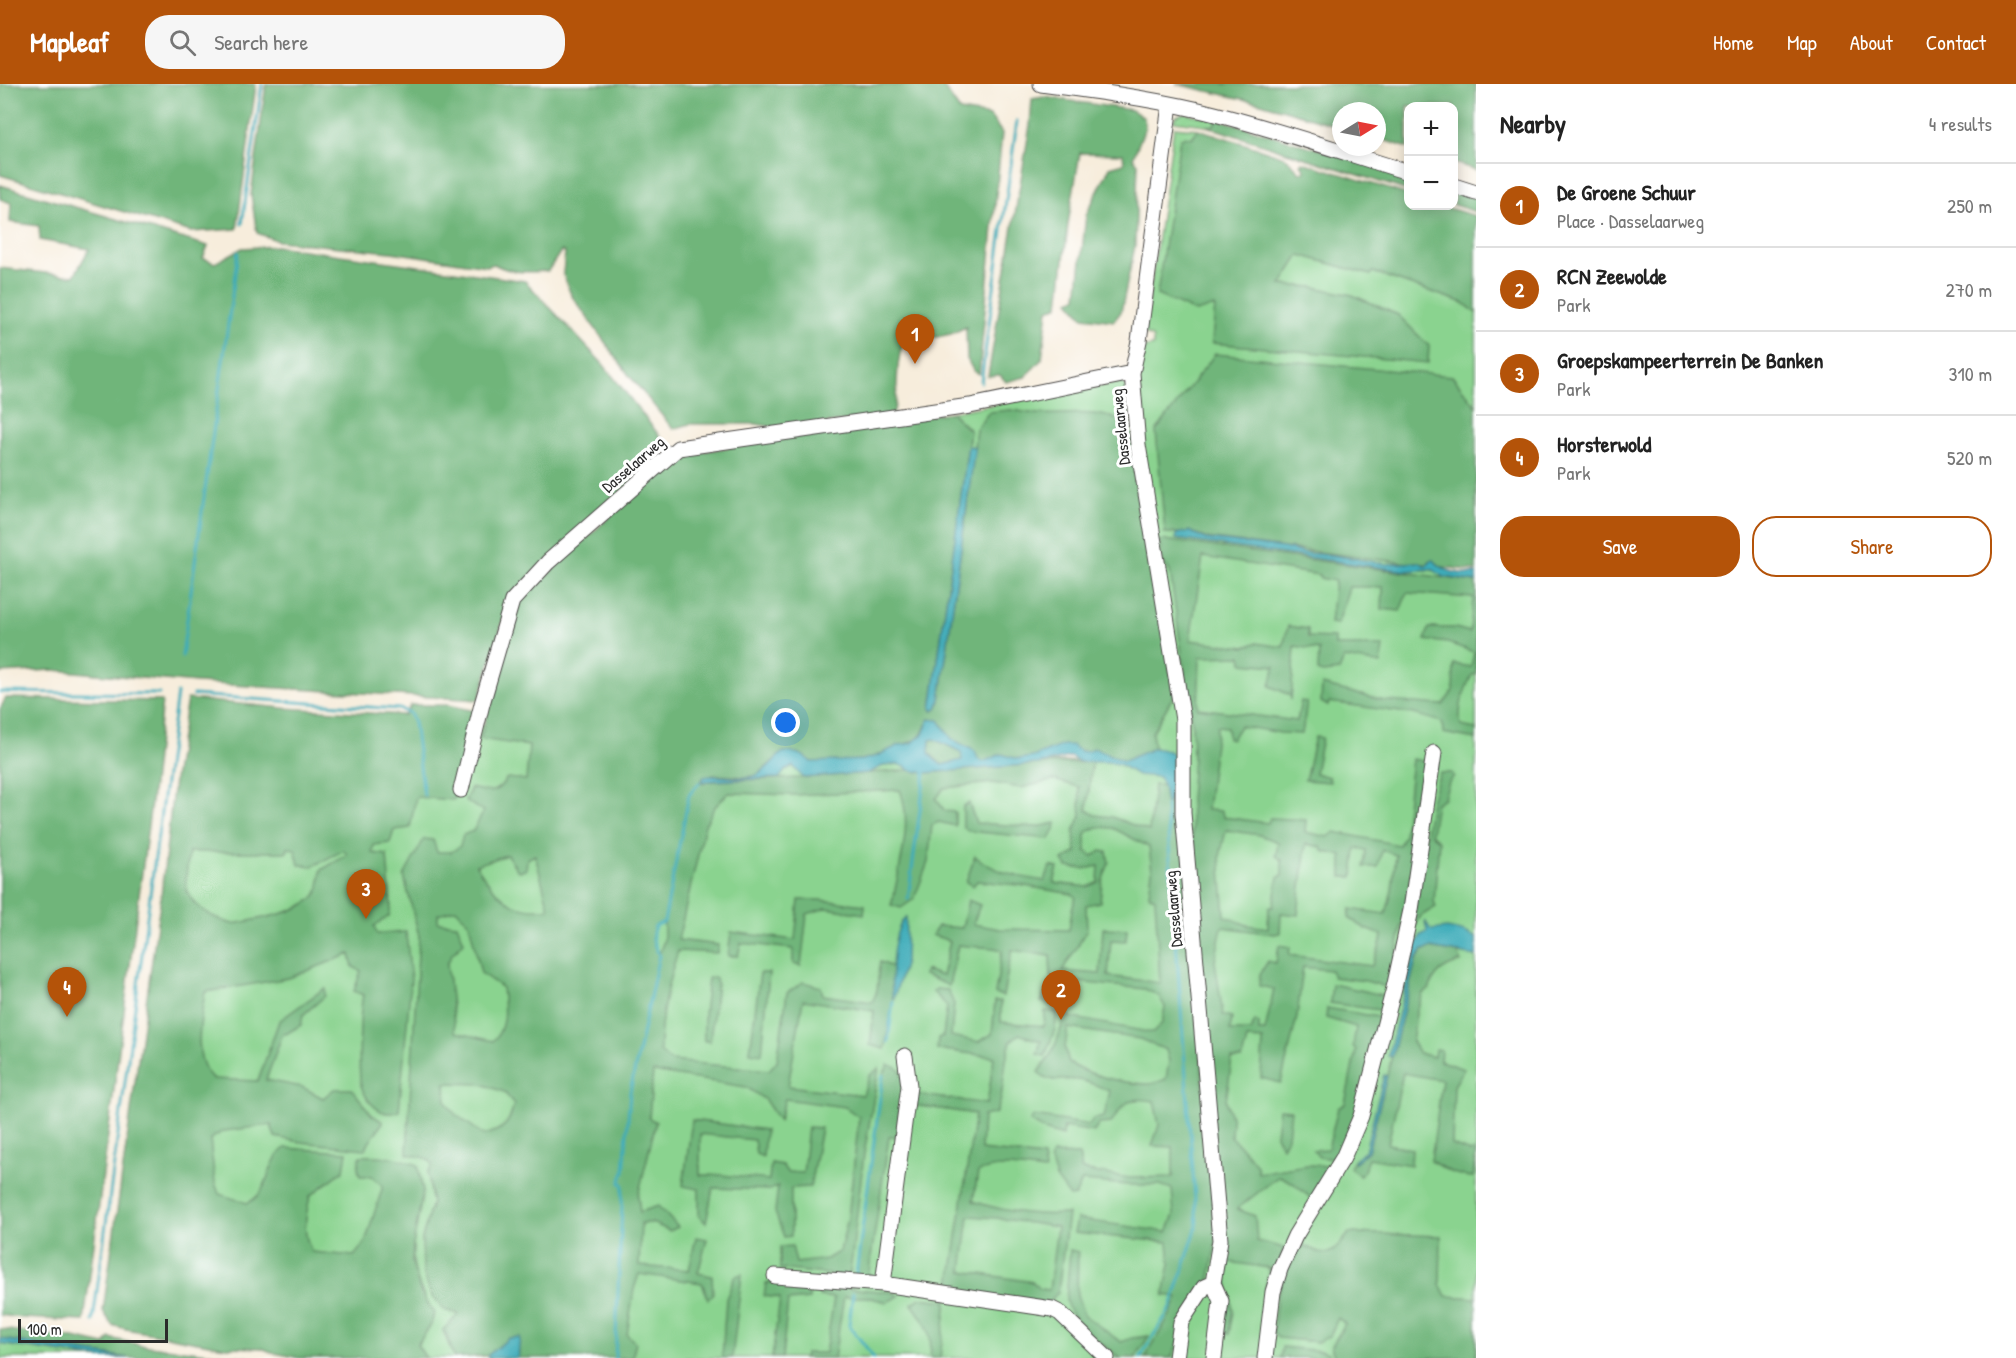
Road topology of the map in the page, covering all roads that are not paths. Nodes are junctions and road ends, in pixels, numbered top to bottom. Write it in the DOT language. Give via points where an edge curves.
graph roads {
  1 [pos="1041,84"];
  2 [pos="1170,104"];
  3 [pos="1404,171"];
  4 [pos="1458,187"];
  5 [pos="1476,194"];
  6 [pos="1132,373"];
  7 [pos="1434,753"];
  8 [pos="461,790"];
  9 [pos="905,1056"];
  10 [pos="775,1276"];
  11 [pos="1213,1283"];
  12 [pos="883,1284"];
  13 [pos="1107,1358"];
  14 [pos="1176,1358"];
  15 [pos="1214,1358"];
  16 [pos="1265,1358"];
  1 -- 2 [label="street"];
  2 -- 3 [label="street" via="1281,132"];
  2 -- 6 [label="street"];
  4 -- 5 [label="street"];
  6 -- 8 [label="street, Dasselaarweg" via="970,406 678,448 548,562 512,601"];
  6 -- 11 [label="street, Dasselaarweg" via="1138,445 1183,720 1183,813 1220,1240"];
  7 -- 16 [label="street" via="1411,910 1361,1116 1343,1158 1295,1236 1280,1269 1273,1292"];
  9 -- 12 [label="street" via="909,1086"];
  10 -- 12 [label="street"];
  11 -- 14 [label="street" via="1204,1287 1181,1322"];
  11 -- 15 [label="street" via="1221,1301"];
  12 -- 13 [label="street" via="1060,1312"];
}
